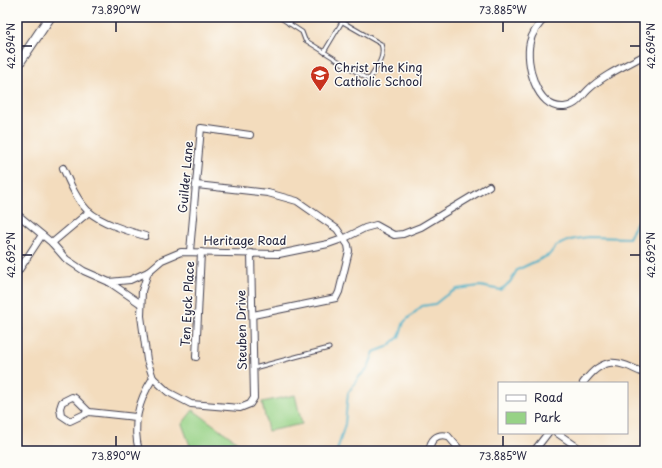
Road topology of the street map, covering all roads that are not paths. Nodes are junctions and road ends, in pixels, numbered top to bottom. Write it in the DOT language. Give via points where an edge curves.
graph roads {
  1 [pos="50,17"];
  2 [pos="279,17"];
  3 [pos="294,17"];
  4 [pos="334,17"];
  5 [pos="345,17"];
  6 [pos="546,17"];
  7 [pos="342,22"];
  8 [pos="289,24"];
  9 [pos="324,52"];
  10 [pos="645,55"];
  11 [pos="17,66"];
  12 [pos="250,135"];
  13 [pos="63,168"];
  14 [pos="197,185"];
  15 [pos="489,186"];
  16 [pos="89,212"];
  17 [pos="17,214"];
  18 [pos="42,235"];
  19 [pos="145,236"];
  20 [pos="344,238"];
  21 [pos="52,243"];
  22 [pos="190,251"];
  23 [pos="201,252"];
  24 [pos="251,254"];
  25 [pos="148,272"];
  26 [pos="17,273"];
  27 [pos="109,282"];
  28 [pos="141,304"];
  29 [pos="253,315"];
  30 [pos="329,348"];
  31 [pos="196,357"];
  32 [pos="254,368"];
  33 [pos="645,374"];
  34 [pos="154,378"];
  35 [pos="584,382"];
  36 [pos="90,412"];
  37 [pos="136,417"];
  38 [pos="547,434"];
  39 [pos="558,434"];
  40 [pos="139,451"];
  41 [pos="430,451"];
  42 [pos="460,451"];
  43 [pos="534,451"];
  44 [pos="583,451"];
  1 -- 11 [label="main road"];
  2 -- 8 [label="lane"];
  3 -- 8 [label="lane"];
  4 -- 7 [label="lane"];
  5 -- 7 [label="lane"];
  6 -- 10 [label="street" via="534,32 529,48 530,64 538,92 546,102 554,106 563,107 576,103 597,83"];
  7 -- 9 [label="lane"];
  7 -- 9 [label="lane" via="381,44 381,60 369,80"];
  8 -- 9 [label="lane" via="302,32 305,40"];
  12 -- 14 [label="street, Guilder Lane" via="201,128"];
  13 -- 16 [label="street" via="77,198"];
  14 -- 20 [label="street" via="268,193 297,200 337,229"];
  14 -- 22 [label="street, Guilder Lane"];
  15 -- 20 [label="street, Heritage Road" via="412,231 398,235 382,227 370,226"];
  16 -- 19 [label="street"];
  16 -- 21 [label="street"];
  17 -- 18 [label="street, Heritage Road"];
  18 -- 21 [label="street, Heritage Road"];
  18 -- 26 [label="street"];
  20 -- 24 [label="street, Heritage Road" via="328,244 279,254"];
  20 -- 29 [label="street" via="349,252 336,298"];
  21 -- 27 [label="street, Heritage Road" via="66,258 84,271"];
  22 -- 23 [label="street, Heritage Road"];
  22 -- 25 [label="street, Heritage Road" via="162,260"];
  23 -- 24 [label="street, Heritage Road"];
  23 -- 31 [label="street, Ten Eyck Place"];
  24 -- 29 [label="street, Steuben Drive"];
  25 -- 27 [label="street, Heritage Road" via="130,280"];
  25 -- 28 [label="street"];
  27 -- 28 [label="street, Heritage Road"];
  28 -- 34 [label="street" via="146,360"];
  29 -- 32 [label="street, Steuben Drive"];
  30 -- 32 [label="lane"];
  32 -- 34 [label="street, Steuben Drive" via="254,398 250,404 240,408 191,404 168,392"];
  33 -- 35 [label="street" via="621,363 608,362 597,368"];
  34 -- 37 [label="street" via="143,395"];
  36 -- 36 [label="street" via="72,397 62,402 60,408 61,415 70,421"];
  36 -- 37 [label="street"];
  37 -- 40 [label="street" via="135,436"];
  38 -- 43 [label="street"];
  39 -- 44 [label="street"];
  41 -- 42 [label="street" via="433,438 438,435 448,436"];
}
